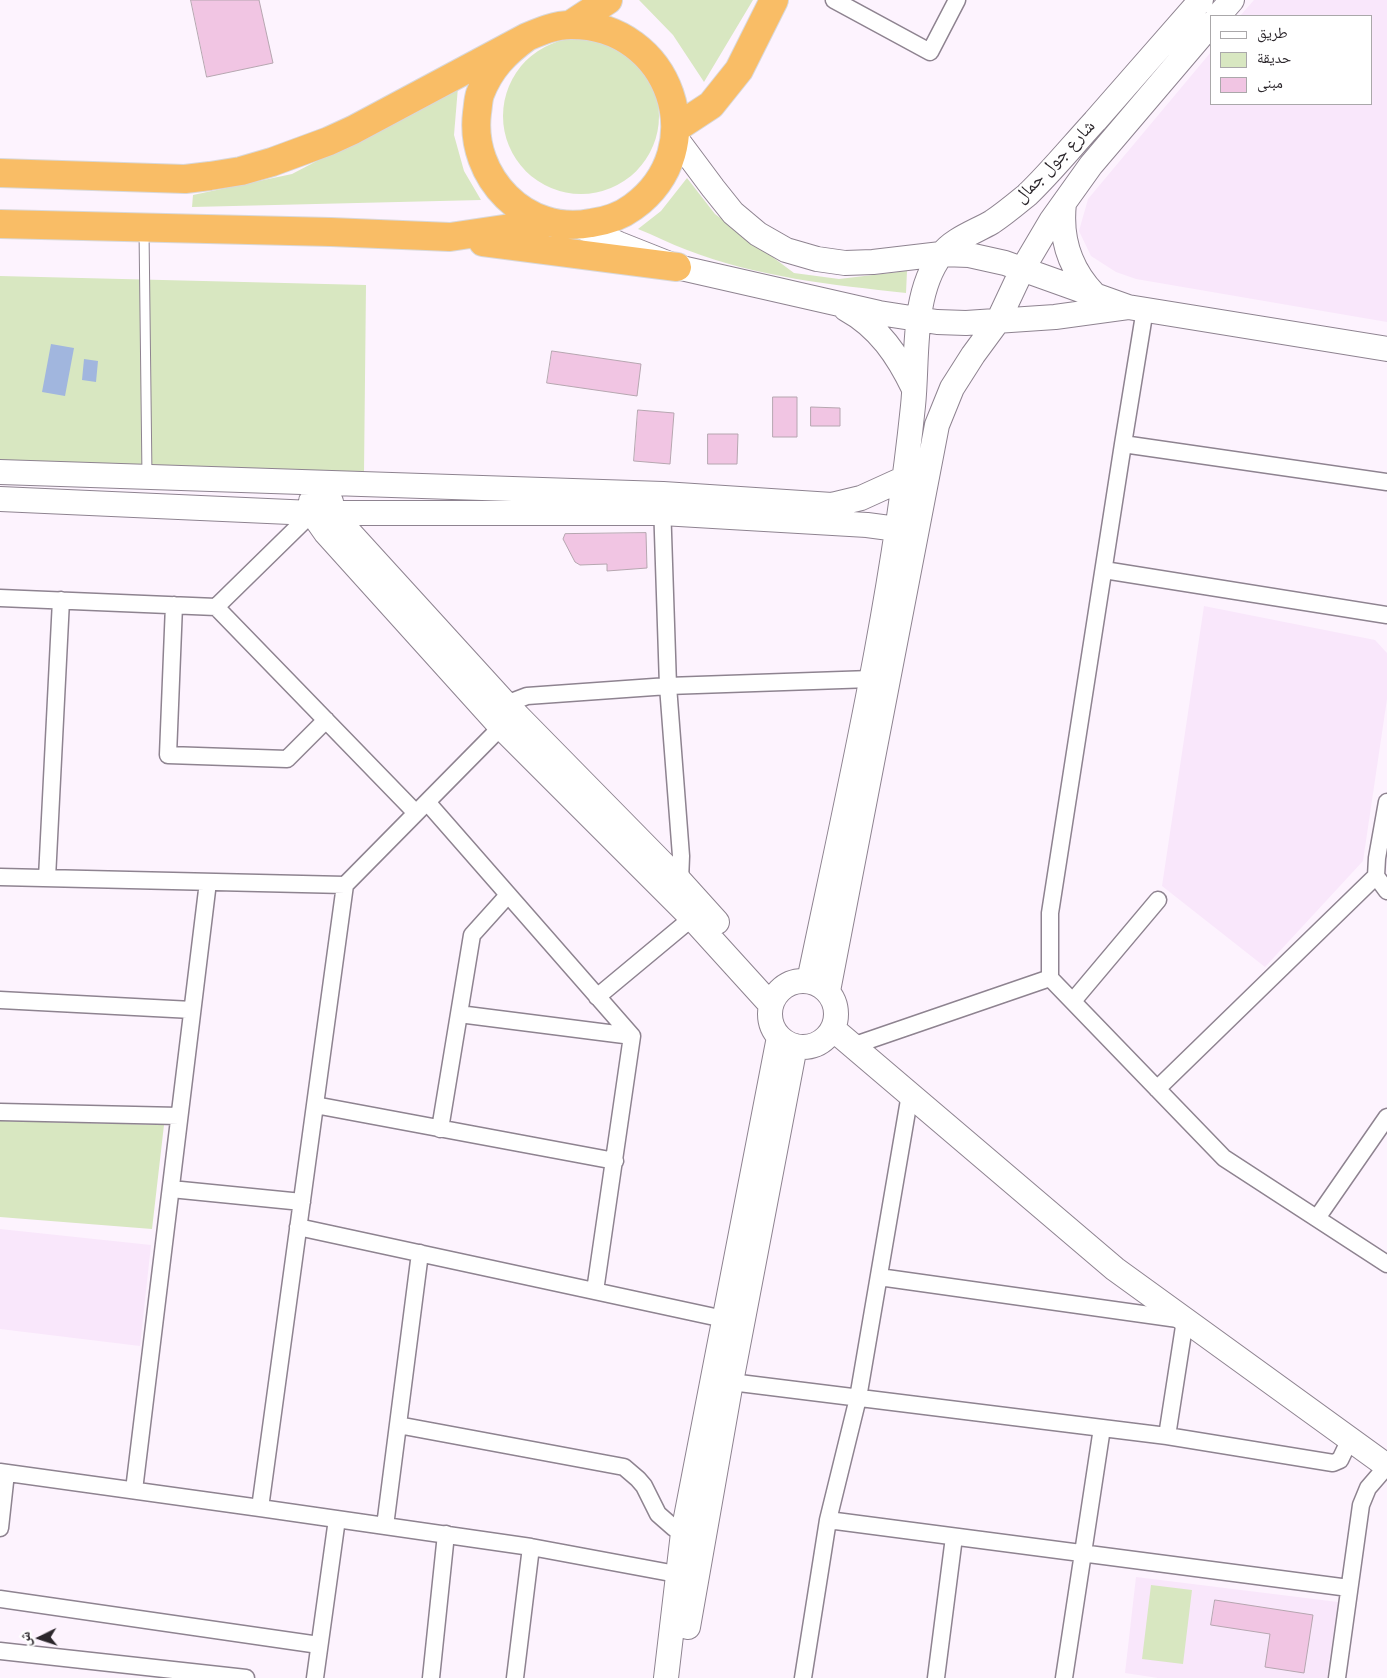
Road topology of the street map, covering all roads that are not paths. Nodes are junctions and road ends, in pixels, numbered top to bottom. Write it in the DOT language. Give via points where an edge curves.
graph roads {
  1 [pos="608,0"];
  2 [pos="774,0"];
  3 [pos="834,0"];
  4 [pos="957,0"];
  5 [pos="1201,0"];
  6 [pos="1232,0"];
  7 [pos="1219,15"];
  8 [pos="570,25"];
  9 [pos="1210,25"];
  10 [pos="527,37"];
  11 [pos="675,133"];
  12 [pos="0,173"];
  13 [pos="1064,202"];
  14 [pos="551,222"];
  15 [pos="0,224"];
  16 [pos="580,226"];
  17 [pos="144,227"];
  18 [pos="450,237"];
  19 [pos="941,254"];
  20 [pos="677,267"];
  21 [pos="1022,270"];
  22 [pos="1094,294"];
  23 [pos="836,304"];
  24 [pos="1137,308"];
  25 [pos="918,319"];
  26 [pos="998,321"];
  27 [pos="1387,349"];
  28 [pos="914,390"];
  29 [pos="1123,444"];
  30 [pos="0,472"];
  31 [pos="147,478"];
  32 [pos="905,478"];
  33 [pos="1387,482"];
  34 [pos="320,483"];
  35 [pos="0,499"];
  36 [pos="662,504"];
  37 [pos="321,512"];
  38 [pos="897,529"];
  39 [pos="1104,570"];
  40 [pos="0,598"];
  41 [pos="61,600"];
  42 [pos="174,605"];
  43 [pos="216,607"];
  44 [pos="1387,614"];
  45 [pos="872,679"];
  46 [pos="668,686"];
  47 [pos="504,716"];
  48 [pos="326,720"];
  49 [pos="1387,802"];
  50 [pos="421,807"];
  51 [pos="0,876"];
  52 [pos="1376,876"];
  53 [pos="47,878"];
  54 [pos="680,881"];
  55 [pos="208,882"];
  56 [pos="345,885"];
  57 [pos="1387,891"];
  58 [pos="508,895"];
  59 [pos="1158,900"];
  60 [pos="692,918"];
  61 [pos="1050,978"];
  62 [pos="818,986"];
  63 [pos="597,997"];
  64 [pos="775,998"];
  65 [pos="0,1000"];
  66 [pos="1072,1001"];
  67 [pos="192,1010"];
  68 [pos="459,1014"];
  69 [pos="833,1029"];
  70 [pos="632,1036"];
  71 [pos="787,1042"];
  72 [pos="852,1046"];
  73 [pos="1157,1088"];
  74 [pos="910,1094"];
  75 [pos="315,1106"];
  76 [pos="0,1112"];
  77 [pos="178,1116"];
  78 [pos="1387,1117"];
  79 [pos="440,1128"];
  80 [pos="615,1161"];
  81 [pos="171,1189"];
  82 [pos="302,1202"];
  83 [pos="1316,1218"];
  84 [pos="298,1227"];
  85 [pos="420,1253"];
  86 [pos="1387,1264"];
  87 [pos="878,1277"];
  88 [pos="595,1291"];
  89 [pos="724,1319"];
  90 [pos="1185,1320"];
  91 [pos="731,1382"];
  92 [pos="858,1398"];
  93 [pos="398,1425"];
  94 [pos="1102,1428"];
  95 [pos="1167,1436"];
  96 [pos="1350,1439"];
  97 [pos="1387,1466"];
  98 [pos="3,1473"];
  99 [pos="134,1490"];
  100 [pos="260,1508"];
  101 [pos="337,1519"];
  102 [pos="828,1520"];
  103 [pos="385,1526"];
  104 [pos="0,1528"];
  105 [pos="684,1533"];
  106 [pos="446,1534"];
  107 [pos="954,1537"];
  108 [pos="532,1547"];
  109 [pos="1083,1554"];
  110 [pos="688,1577"];
  111 [pos="1349,1588"];
  112 [pos="0,1599"];
  113 [pos="320,1645"];
  114 [pos="0,1651"];
  115 [pos="246,1678"];
  116 [pos="315,1678"];
  117 [pos="431,1678"];
  118 [pos="515,1678"];
  119 [pos="666,1678"];
  120 [pos="680,1678"];
  121 [pos="804,1678"];
  122 [pos="936,1678"];
  123 [pos="1064,1678"];
  124 [pos="1337,1678"];
  1 -- 8 [label="highway"];
  2 -- 11 [label="highway" via="739,70 711,105"];
  3 -- 4 [label="street" via="930,52"];
  5 -- 19 [label="street, شارع جول جمال" via="1040,182 1008,210"];
  6 -- 7 [label="street"];
  8 -- 10 [label="highway" via="548,28"];
  8 -- 11 [label="highway" via="598,27 623,37 646,53 662,75 673,101"];
  9 -- 13 [label="street, شارع جول جمال" via="1091,165"];
  10 -- 12 [label="highway" via="353,130 241,171 185,179"];
  10 -- 14 [label="highway" via="494,66 480,96 475,128 481,160 497,188 521,210"];
  11 -- 16 [label="highway" via="668,164 653,188 633,208 608,220"];
  11 -- 19 [label="street" via="733,213 758,234 786,250 845,263"];
  13 -- 21 [label="street, شارع جول جمال"];
  13 -- 22 [label="street" via="1065,245 1076,272"];
  14 -- 16 [label="highway"];
  14 -- 18 [label="highway"];
  15 -- 17 [label="highway"];
  16 -- 20 [label="street"];
  17 -- 18 [label="highway"];
  17 -- 31 [label="lane"];
  18 -- 20 [label="highway"];
  19 -- 21 [label="street" via="988,258"];
  19 -- 25 [label="street, شارع جول جمال" via="922,296"];
  20 -- 23 [label="street"];
  21 -- 22 [label="street"];
  21 -- 26 [label="street, شارع جول جمال"];
  22 -- 24 [label="street"];
  23 -- 25 [label="street"];
  23 -- 28 [label="street" via="852,312 881,336 903,366"];
  24 -- 26 [label="street"];
  24 -- 27 [label="street"];
  24 -- 29 [label="street"];
  25 -- 26 [label="street"];
  25 -- 28 [label="street, شارع جول جمال"];
  26 -- 62 [label="street, شارع جول جمال" via="962,371 937,425"];
  28 -- 32 [label="street, شارع جول جمال"];
  29 -- 33 [label="street"];
  29 -- 39 [label="street"];
  30 -- 31 [label="street"];
  31 -- 34 [label="street"];
  32 -- 36 [label="street" via="861,498 832,505"];
  32 -- 38 [label="street, شارع جول جمال"];
  34 -- 36 [label="street"];
  34 -- 37 [label="street"];
  35 -- 37 [label="street"];
  36 -- 37 [label="street"];
  36 -- 38 [label="street"];
  36 -- 46 [label="street"];
  37 -- 43 [label="street"];
  37 -- 47 [label="street" via="326,533"];
  38 -- 45 [label="street, شارع جول جمال"];
  39 -- 44 [label="street"];
  39 -- 61 [label="street" via="1050,913"];
  40 -- 41 [label="street"];
  41 -- 42 [label="street"];
  41 -- 53 [label="street"];
  42 -- 43 [label="street"];
  42 -- 48 [label="street" via="168,754 287,759"];
  43 -- 48 [label="street"];
  45 -- 46 [label="street"];
  45 -- 62 [label="street, شارع جول جمال"];
  46 -- 47 [label="street" via="527,696"];
  46 -- 54 [label="street" via="681,856"];
  47 -- 50 [label="street"];
  47 -- 54 [label="street"];
  47 -- 60 [label="street"];
  48 -- 50 [label="street"];
  49 -- 52 [label="street"];
  50 -- 56 [label="street"];
  50 -- 58 [label="street"];
  51 -- 53 [label="street"];
  52 -- 57 [label="street"];
  52 -- 73 [label="street"];
  53 -- 55 [label="street"];
  54 -- 64 [label="street"];
  55 -- 56 [label="street"];
  55 -- 67 [label="street"];
  56 -- 75 [label="street"];
  58 -- 63 [label="street"];
  58 -- 68 [label="street" via="472,935"];
  59 -- 66 [label="street"];
  60 -- 63 [label="street"];
  60 -- 64 [label="street"];
  61 -- 66 [label="street"];
  61 -- 72 [label="street"];
  62 -- 64 [label="street" via="793,982"];
  62 -- 69 [label="street" via="835,1005"];
  63 -- 70 [label="street"];
  64 -- 71 [label="street" via="771,1022"];
  65 -- 67 [label="street"];
  66 -- 73 [label="street"];
  67 -- 77 [label="street"];
  68 -- 70 [label="street"];
  68 -- 79 [label="street"];
  69 -- 71 [label="street" via="828,1037 813,1046"];
  69 -- 72 [label="street"];
  70 -- 80 [label="street"];
  71 -- 89 [label="street"];
  71 -- 91 [label="street"];
  72 -- 74 [label="street"];
  73 -- 83 [label="street" via="1224,1158"];
  74 -- 87 [label="street"];
  74 -- 90 [label="street" via="1115,1269"];
  75 -- 79 [label="street"];
  75 -- 82 [label="street"];
  76 -- 77 [label="street"];
  77 -- 81 [label="street"];
  78 -- 83 [label="street"];
  79 -- 80 [label="street"];
  80 -- 88 [label="street"];
  81 -- 82 [label="street"];
  81 -- 99 [label="street"];
  82 -- 84 [label="street"];
  83 -- 86 [label="street"];
  84 -- 85 [label="street"];
  84 -- 100 [label="street"];
  85 -- 88 [label="street"];
  85 -- 93 [label="street"];
  87 -- 90 [label="street"];
  87 -- 92 [label="street"];
  88 -- 89 [label="street"];
  89 -- 105 [label="street"];
  90 -- 95 [label="street"];
  90 -- 96 [label="street"];
  91 -- 92 [label="street"];
  91 -- 110 [label="street"];
  92 -- 94 [label="street"];
  92 -- 102 [label="street"];
  93 -- 103 [label="street"];
  93 -- 105 [label="street" via="624,1467 644,1486 658,1514"];
  94 -- 95 [label="street"];
  94 -- 109 [label="street"];
  95 -- 96 [label="street" via="1333,1463 1340,1460"];
  96 -- 97 [label="street"];
  97 -- 111 [label="street" via="1368,1488 1361,1505"];
  98 -- 99 [label="street"];
  98 -- 104 [label="street"];
  99 -- 100 [label="street"];
  100 -- 101 [label="street"];
  101 -- 103 [label="street"];
  101 -- 113 [label="street"];
  102 -- 107 [label="street"];
  102 -- 121 [label="street"];
  103 -- 106 [label="street"];
  105 -- 110 [label="street"];
  106 -- 108 [label="street"];
  106 -- 117 [label="street"];
  107 -- 109 [label="street"];
  107 -- 122 [label="street"];
  108 -- 110 [label="street"];
  108 -- 118 [label="street"];
  109 -- 111 [label="street"];
  109 -- 123 [label="street"];
  110 -- 119 [label="street"];
  110 -- 120 [label="street"];
  111 -- 124 [label="street"];
  112 -- 113 [label="street"];
  113 -- 116 [label="street"];
  114 -- 115 [label="street"];
}
